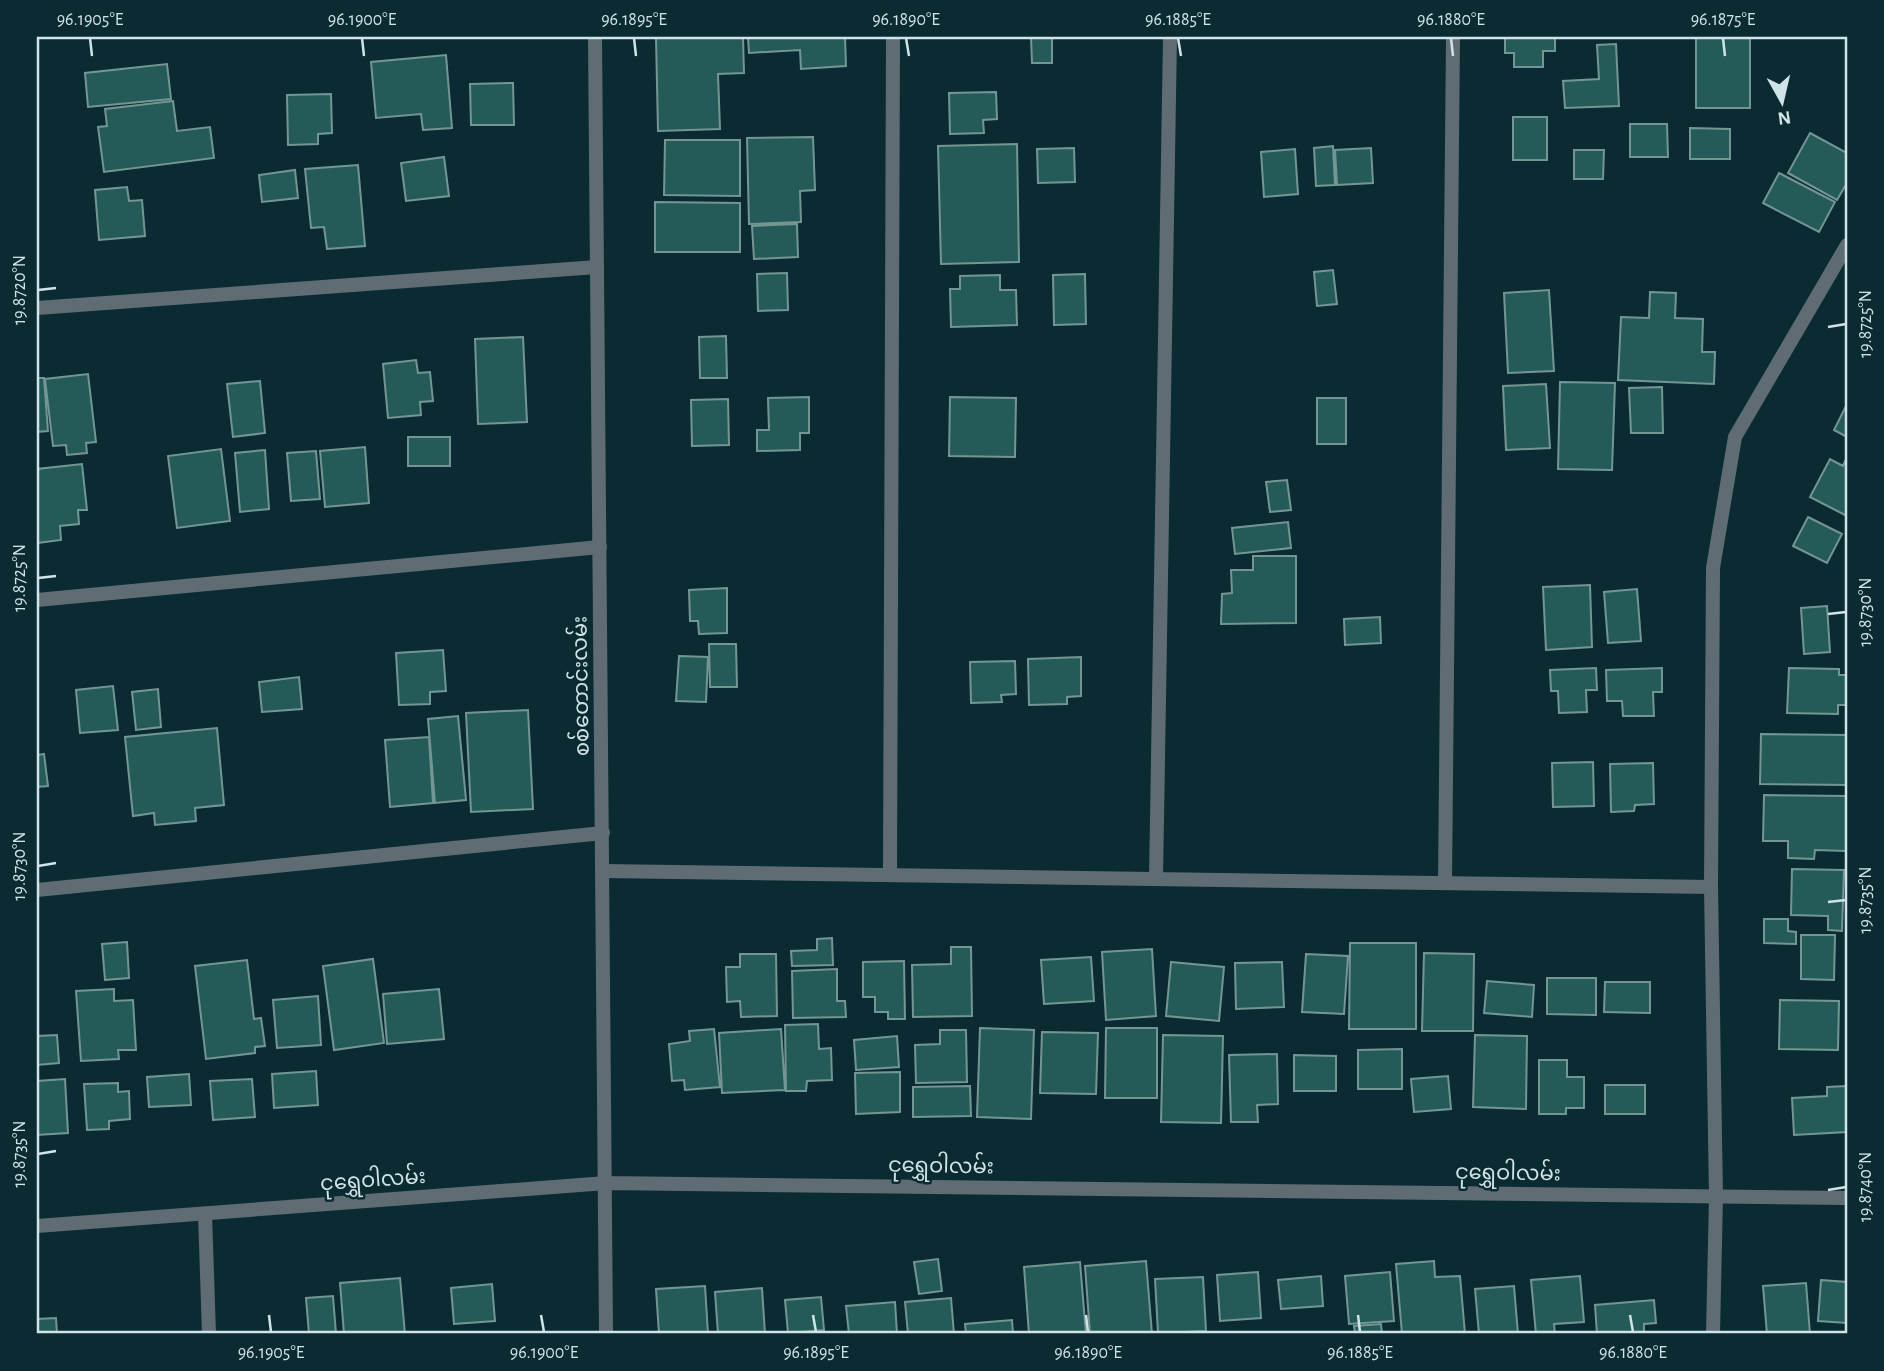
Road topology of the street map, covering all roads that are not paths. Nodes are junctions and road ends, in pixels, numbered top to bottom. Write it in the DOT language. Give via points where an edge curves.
graph roads {
  1 [pos="595,37"];
  2 [pos="893,37"];
  3 [pos="1170,37"];
  4 [pos="1453,37"];
  5 [pos="1847,246"];
  6 [pos="597,267"];
  7 [pos="37,308"];
  8 [pos="600,547"];
  9 [pos="37,600"];
  10 [pos="603,833"];
  11 [pos="603,871"];
  12 [pos="890,875"];
  13 [pos="1156,879"];
  14 [pos="1445,883"];
  15 [pos="1711,887"];
  16 [pos="37,890"];
  17 [pos="606,1183"];
  18 [pos="1716,1197"];
  19 [pos="1847,1198"];
  20 [pos="205,1214"];
  21 [pos="37,1226"];
  22 [pos="209,1334"];
  23 [pos="606,1334"];
  24 [pos="1713,1334"];
  1 -- 6 [label="street, စစ်တောင်းလမ်း"];
  2 -- 12 [label="street"];
  3 -- 13 [label="street"];
  4 -- 14 [label="street"];
  5 -- 15 [label="street" via="1735,437 1713,568"];
  6 -- 7 [label="street"];
  6 -- 8 [label="street, စစ်တောင်းလမ်း"];
  8 -- 9 [label="street"];
  8 -- 10 [label="street, စစ်တောင်းလမ်း"];
  10 -- 11 [label="street, စစ်တောင်းလမ်း"];
  10 -- 16 [label="street"];
  11 -- 12 [label="street"];
  11 -- 17 [label="street, စစ်တောင်းလမ်း"];
  12 -- 13 [label="street"];
  13 -- 14 [label="street"];
  14 -- 15 [label="street"];
  15 -- 18 [label="street"];
  17 -- 18 [label="street, ငုရွှေဝါလမ်း"];
  17 -- 20 [label="street, ငုရွှေဝါလမ်း"];
  17 -- 23 [label="street, စစ်တောင်းလမ်း"];
  18 -- 19 [label="street, ငုရွှေဝါလမ်း"];
  18 -- 24 [label="street"];
  20 -- 21 [label="street, ငုရွှေဝါလမ်း"];
  20 -- 22 [label="street"];
}
